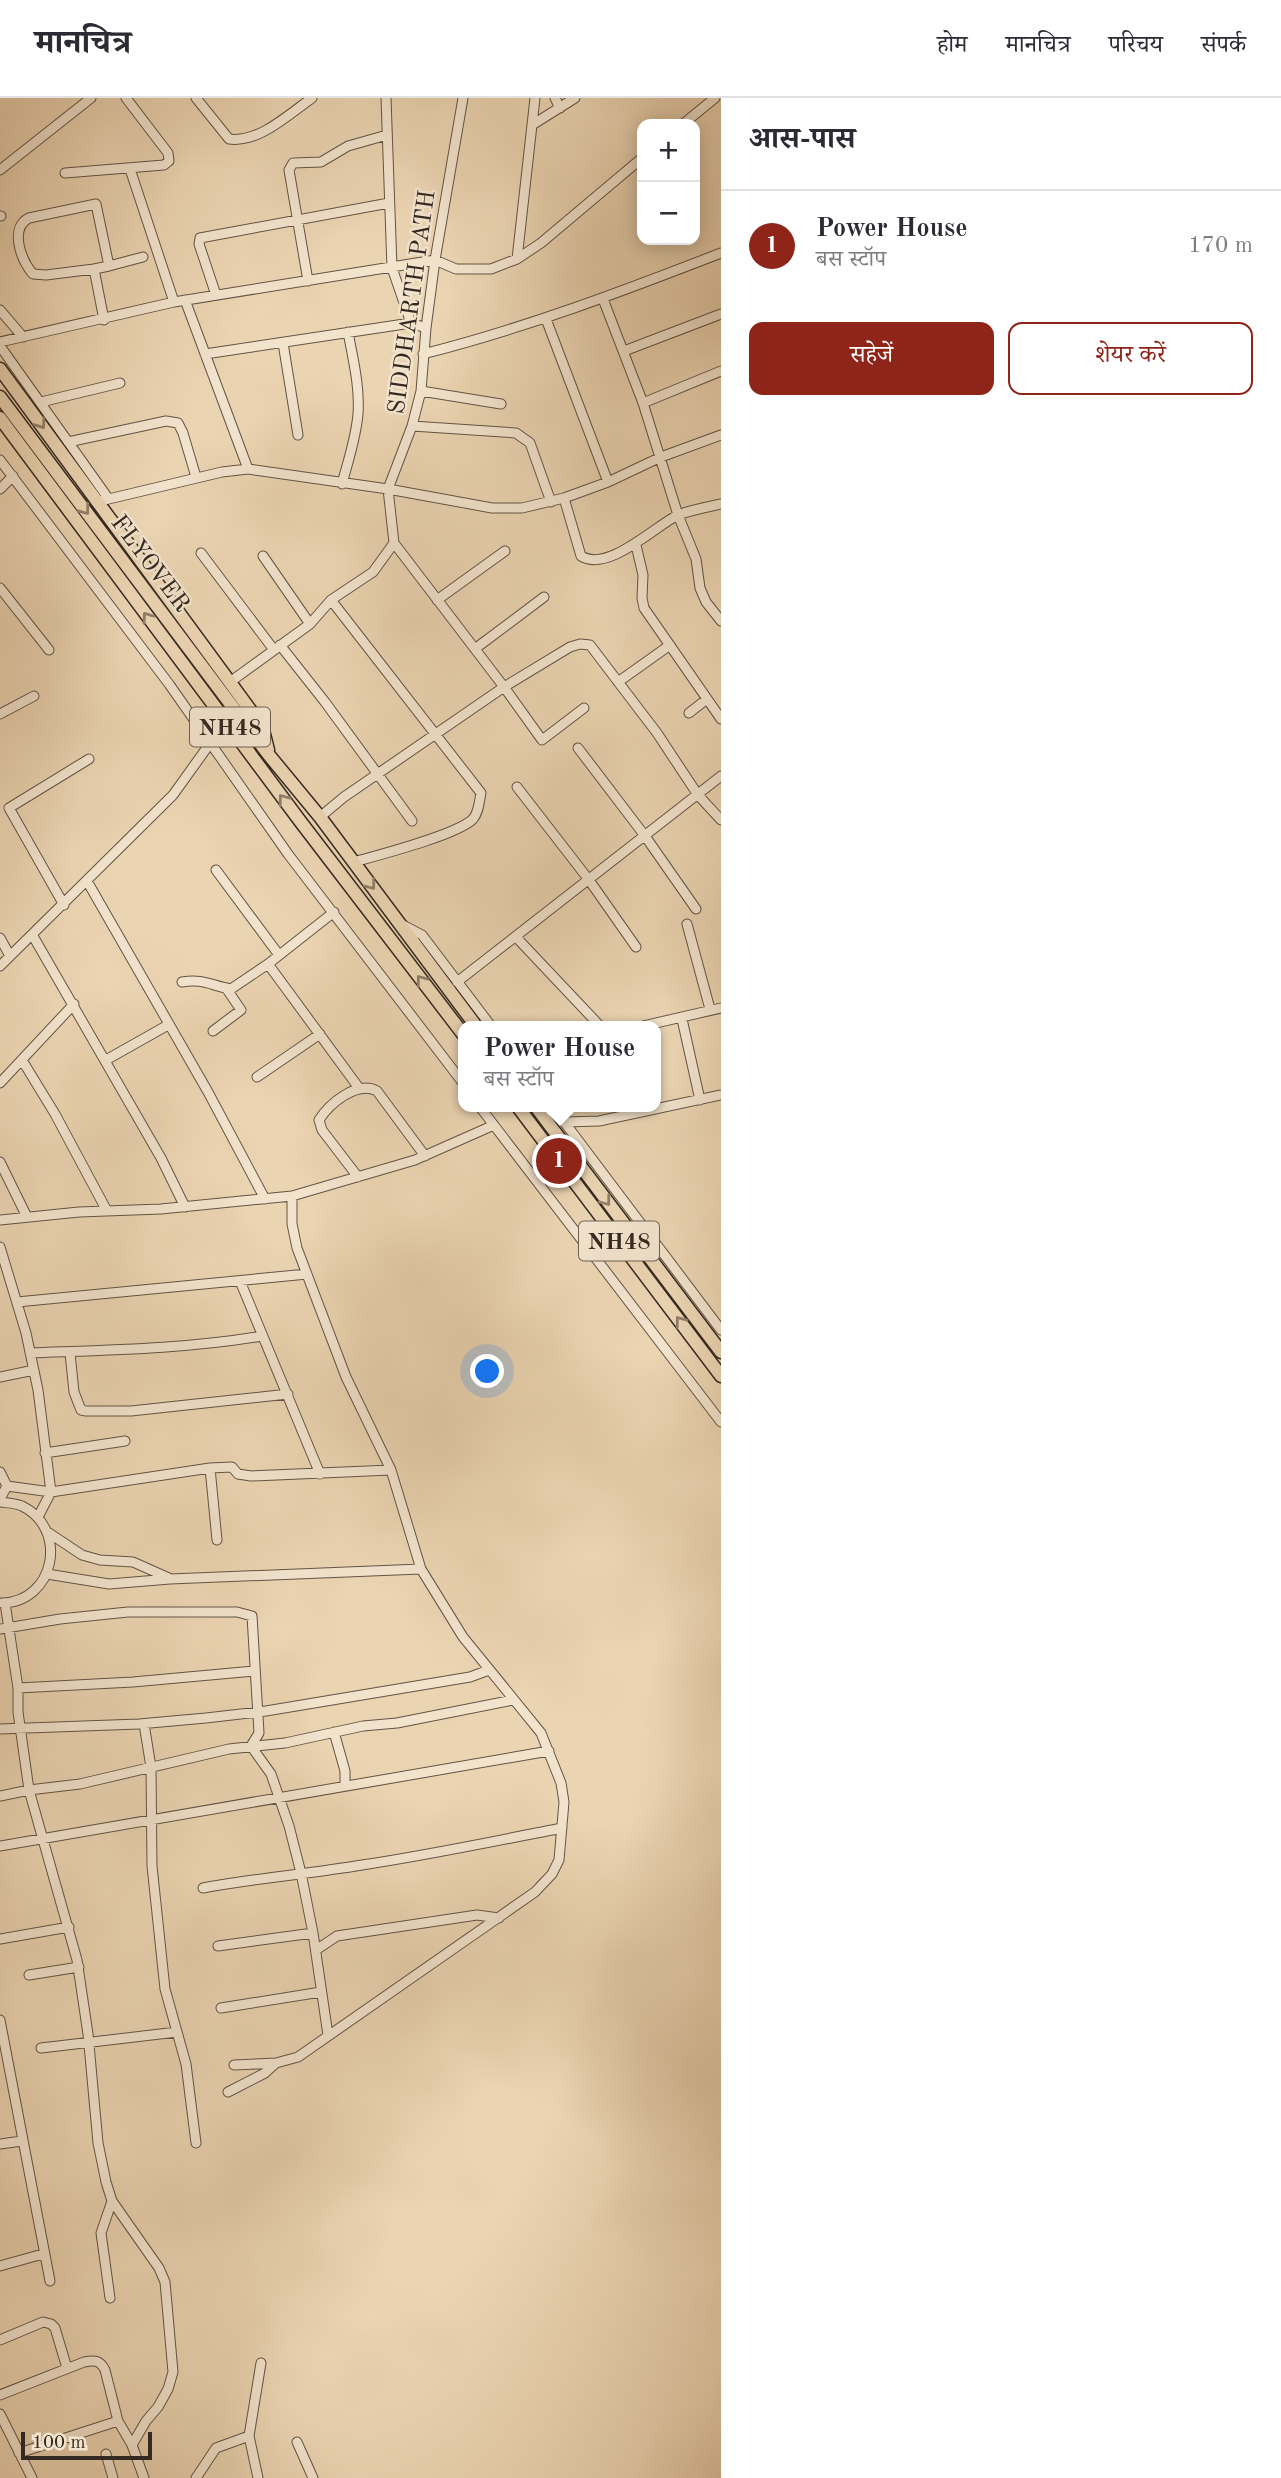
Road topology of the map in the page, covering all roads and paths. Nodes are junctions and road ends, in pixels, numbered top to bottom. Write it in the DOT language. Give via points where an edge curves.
graph roads {
  1 [pos="91,98"];
  2 [pos="126,98"];
  3 [pos="197,98"];
  4 [pos="312,98"];
  5 [pos="386,98"];
  6 [pos="463,98"];
  7 [pos="535,98"];
  8 [pos="555,98"];
  9 [pos="575,98"];
  10 [pos="715,98"];
  11 [pos="560,108"];
  12 [pos="689,119"];
  13 [pos="531,125"];
  14 [pos="387,135"];
  15 [pos="637,162"];
  16 [pos="130,169"];
  17 [pos="0,170"];
  18 [pos="65,173"];
  19 [pos="389,203"];
  20 [pos="297,219"];
  21 [pos="721,253"];
  22 [pos="143,257"];
  23 [pos="517,259"];
  24 [pos="435,260"];
  25 [pos="109,265"];
  26 [pos="392,268"];
  27 [pos="94,269"];
  28 [pos="308,281"];
  29 [pos="216,295"];
  30 [pos="603,299"];
  31 [pos="184,300"];
  32 [pos="174,302"];
  33 [pos="0,310"];
  34 [pos="721,314"];
  35 [pos="546,319"];
  36 [pos="104,320"];
  37 [pos="411,323"];
  38 [pos="426,328"];
  39 [pos="348,332"];
  40 [pos="23,337"];
  41 [pos="283,343"];
  42 [pos="0,344"];
  43 [pos="624,351"];
  44 [pos="205,354"];
  45 [pos="423,354"];
  46 [pos="0,369"];
  47 [pos="721,371"];
  48 [pos="120,383"];
  49 [pos="421,391"];
  50 [pos="0,397"];
  51 [pos="41,402"];
  52 [pos="643,403"];
  53 [pos="500,404"];
  54 [pos="0,418"];
  55 [pos="412,426"];
  56 [pos="298,435"];
  57 [pos="721,435"];
  58 [pos="68,442"];
  59 [pos="661,457"];
  60 [pos="0,460"];
  61 [pos="248,470"];
  62 [pos="13,476"];
  63 [pos="196,477"];
  64 [pos="608,482"];
  65 [pos="342,484"];
  66 [pos="0,489"];
  67 [pos="387,489"];
  68 [pos="564,498"];
  69 [pos="102,500"];
  70 [pos="551,502"];
  71 [pos="721,504"];
  72 [pos="678,516"];
  73 [pos="394,543"];
  74 [pos="636,545"];
  75 [pos="505,551"];
  76 [pos="201,553"];
  77 [pos="264,556"];
  78 [pos="0,588"];
  79 [pos="544,597"];
  80 [pos="331,600"];
  81 [pos="437,600"];
  82 [pos="721,621"];
  83 [pos="310,624"];
  84 [pos="670,645"];
  85 [pos="277,648"];
  86 [pos="476,648"];
  87 [pos="49,650"];
  88 [pos="230,682"];
  89 [pos="618,682"];
  90 [pos="504,687"];
  91 [pos="34,696"];
  92 [pos="706,699"];
  93 [pos="583,708"];
  94 [pos="689,713"];
  95 [pos="0,714"];
  96 [pos="721,719"];
  97 [pos="434,734"];
  98 [pos="211,742"];
  99 [pos="578,748"];
  100 [pos="268,754"];
  101 [pos="89,760"];
  102 [pos="377,774"];
  103 [pos="721,776"];
  104 [pos="517,787"];
  105 [pos="698,794"];
  106 [pos="4,811"];
  107 [pos="320,817"];
  108 [pos="721,820"];
  109 [pos="412,821"];
  110 [pos="645,836"];
  111 [pos="354,862"];
  112 [pos="216,870"];
  113 [pos="589,880"];
  114 [pos="87,881"];
  115 [pos="64,905"];
  116 [pos="696,909"];
  117 [pos="334,912"];
  118 [pos="400,923"];
  119 [pos="687,923"];
  120 [pos="33,936"];
  121 [pos="516,937"];
  122 [pos="0,938"];
  123 [pos="636,947"];
  124 [pos="279,955"];
  125 [pos="10,956"];
  126 [pos="268,964"];
  127 [pos="0,966"];
  128 [pos="181,982"];
  129 [pos="457,982"];
  130 [pos="226,988"];
  131 [pos="74,1004"];
  132 [pos="721,1008"];
  133 [pos="710,1009"];
  134 [pos="682,1018"];
  135 [pos="472,1021"];
  136 [pos="487,1021"];
  137 [pos="595,1021"];
  138 [pos="661,1022"];
  139 [pos="168,1025"];
  140 [pos="458,1027"];
  141 [pos="213,1031"];
  142 [pos="320,1034"];
  143 [pos="22,1060"];
  144 [pos="106,1060"];
  145 [pos="458,1076"];
  146 [pos="257,1077"];
  147 [pos="0,1083"];
  148 [pos="359,1088"];
  149 [pos="721,1095"];
  150 [pos="700,1100"];
  151 [pos="661,1106"];
  152 [pos="484,1112"];
  153 [pos="522,1112"];
  154 [pos="540,1112"];
  155 [pos="557,1112"];
  156 [pos="621,1112"];
  157 [pos="565,1122"];
  158 [pos="494,1125"];
  159 [pos="425,1156"];
  160 [pos="0,1162"];
  161 [pos="358,1177"];
  162 [pos="292,1196"];
  163 [pos="265,1199"];
  164 [pos="185,1206"];
  165 [pos="107,1211"];
  166 [pos="27,1217"];
  167 [pos="0,1220"];
  168 [pos="0,1247"];
  169 [pos="307,1274"];
  170 [pos="240,1281"];
  171 [pos="17,1302"];
  172 [pos="721,1330"];
  173 [pos="262,1336"];
  174 [pos="721,1352"];
  175 [pos="30,1353"];
  176 [pos="70,1353"];
  177 [pos="34,1370"];
  178 [pos="721,1376"];
  179 [pos="0,1377"];
  180 [pos="288,1394"];
  181 [pos="721,1422"];
  182 [pos="125,1441"];
  183 [pos="45,1453"];
  184 [pos="210,1468"];
  185 [pos="391,1470"];
  186 [pos="0,1472"];
  187 [pos="320,1474"];
  188 [pos="7,1486"];
  189 [pos="51,1492"];
  190 [pos="0,1500"];
  191 [pos="38,1517"];
  192 [pos="48,1533"];
  193 [pos="217,1540"];
  194 [pos="421,1569"];
  195 [pos="47,1574"];
  196 [pos="170,1579"];
  197 [pos="3,1603"];
  198 [pos="5,1629"];
  199 [pos="489,1670"];
  200 [pos="254,1671"];
  201 [pos="18,1688"];
  202 [pos="513,1700"];
  203 [pos="256,1712"];
  204 [pos="144,1724"];
  205 [pos="0,1729"];
  206 [pos="22,1729"];
  207 [pos="334,1732"];
  208 [pos="251,1746"];
  209 [pos="549,1751"];
  210 [pos="151,1768"];
  211 [pos="345,1787"];
  212 [pos="29,1790"];
  213 [pos="0,1796"];
  214 [pos="279,1798"];
  215 [pos="150,1820"];
  216 [pos="562,1828"];
  217 [pos="43,1839"];
  218 [pos="0,1846"];
  219 [pos="302,1873"];
  220 [pos="203,1888"];
  221 [pos="499,1918"];
  222 [pos="69,1927"];
  223 [pos="313,1933"];
  224 [pos="0,1939"];
  225 [pos="218,1946"];
  226 [pos="316,1950"];
  227 [pos="79,1967"];
  228 [pos="29,1975"];
  229 [pos="321,1992"];
  230 [pos="221,2008"];
  231 [pos="0,2020"];
  232 [pos="177,2032"];
  233 [pos="328,2035"];
  234 [pos="88,2041"];
  235 [pos="41,2048"];
  236 [pos="276,2063"];
  237 [pos="234,2065"];
  238 [pos="4,2066"];
  239 [pos="228,2092"];
  240 [pos="22,2141"];
  241 [pos="197,2143"];
  242 [pos="0,2144"];
  243 [pos="112,2201"];
  244 [pos="43,2254"];
  245 [pos="0,2266"];
  246 [pos="50,2281"];
  247 [pos="110,2298"];
  248 [pos="0,2340"];
  249 [pos="261,2364"];
  250 [pos="67,2368"];
  251 [pos="0,2395"];
  252 [pos="0,2414"];
  253 [pos="118,2421"];
  254 [pos="249,2436"];
  255 [pos="297,2442"];
  256 [pos="132,2445"];
  257 [pos="19,2453"];
  258 [pos="106,2454"];
  259 [pos="32,2478"];
  260 [pos="113,2478"];
  261 [pos="144,2478"];
  262 [pos="196,2478"];
  263 [pos="258,2478"];
  264 [pos="313,2478"];
  1 -- 17 [label="street"];
  2 -- 16 [label="street" via="168,153 169,161 164,166"];
  3 -- 4 [label="street" via="229,139 242,141"];
  5 -- 14 [label="street"];
  6 -- 24 [label="street, SIDDHARTH PATH"];
  7 -- 13 [label="street"];
  8 -- 11 [label="street"];
  9 -- 11 [label="street"];
  10 -- 12 [label="street"];
  11 -- 13 [label="street"];
  13 -- 23 [label="street"];
  14 -- 19 [label="street"];
  14 -- 20 [label="street" via="348,146 321,162 293,163 289,170"];
  15 -- 23 [label="street"];
  16 -- 18 [label="street"];
  16 -- 32 [label="street"];
  19 -- 20 [label="street"];
  19 -- 26 [label="street"];
  20 -- 28 [label="street"];
  20 -- 29 [label="street" via="200,239"];
  21 -- 30 [label="street"];
  22 -- 25 [label="street"];
  23 -- 24 [label="street" via="491,269 456,269"];
  24 -- 26 [label="street"];
  24 -- 38 [label="street, SIDDHARTH PATH"];
  25 -- 27 [label="street"];
  25 -- 27 [label="street" via="96,204 21,222 17,231 24,264 33,274"];
  26 -- 28 [label="street"];
  26 -- 37 [label="street"];
  27 -- 36 [label="street"];
  28 -- 29 [label="street"];
  29 -- 31 [label="street"];
  30 -- 35 [label="street"];
  30 -- 43 [label="street"];
  31 -- 32 [label="street"];
  31 -- 44 [label="street"];
  32 -- 36 [label="street"];
  33 -- 40 [label="street"];
  34 -- 43 [label="street"];
  35 -- 45 [label="street"];
  35 -- 64 [label="street"];
  36 -- 40 [label="street"];
  37 -- 38 [label="street"];
  37 -- 39 [label="street"];
  38 -- 45 [label="street, SIDDHARTH PATH"];
  39 -- 41 [label="street"];
  39 -- 65 [label="street" via="358,411"];
  40 -- 42 [label="street"];
  41 -- 44 [label="street"];
  41 -- 56 [label="street"];
  42 -- 51 [label="street"];
  43 -- 52 [label="street"];
  44 -- 61 [label="street"];
  45 -- 49 [label="street, SIDDHARTH PATH"];
  46 -- 69 [label="highway, one-way"];
  47 -- 52 [label="street"];
  48 -- 51 [label="street"];
  49 -- 53 [label="street"];
  49 -- 55 [label="street, SIDDHARTH PATH"];
  50 -- 100 [label="highway, FLYOVER / NH48, one-way"];
  51 -- 58 [label="street"];
  52 -- 59 [label="street"];
  140 -- 54 [label="highway, NH48, one-way"];
  55 -- 67 [label="street, SIDDHARTH PATH"];
  55 -- 70 [label="street" via="524,436"];
  57 -- 59 [label="street"];
  58 -- 63 [label="street" via="166,421 177,423"];
  58 -- 69 [label="street"];
  59 -- 64 [label="street"];
  59 -- 72 [label="street"];
  60 -- 62 [label="street"];
  61 -- 63 [label="street"];
  61 -- 65 [label="street"];
  62 -- 66 [label="street"];
  62 -- 98 [label="street"];
  63 -- 69 [label="street"];
  64 -- 68 [label="street"];
  65 -- 67 [label="street"];
  67 -- 70 [label="street" via="492,508"];
  67 -- 73 [label="street, SIDDHARTH PATH"];
  68 -- 70 [label="street"];
  68 -- 74 [label="street" via="581,556 587,560"];
  69 -- 88 [label="highway"];
  71 -- 72 [label="street"];
  72 -- 74 [label="street"];
  72 -- 82 [label="street" via="696,559 700,588"];
  73 -- 80 [label="street" via="373,572"];
  73 -- 81 [label="street"];
  74 -- 84 [label="street" via="644,608"];
  75 -- 81 [label="street"];
  76 -- 85 [label="street"];
  77 -- 83 [label="street"];
  78 -- 87 [label="street"];
  79 -- 86 [label="street"];
  80 -- 83 [label="street"];
  80 -- 97 [label="street"];
  81 -- 86 [label="street"];
  83 -- 85 [label="street"];
  84 -- 89 [label="street"];
  84 -- 92 [label="street"];
  85 -- 88 [label="street"];
  85 -- 102 [label="street"];
  86 -- 90 [label="street"];
  88 -- 100 [label="highway" via="262,726"];
  89 -- 90 [label="street" via="590,645 580,644"];
  89 -- 105 [label="street"];
  90 -- 93 [label="street" via="542,740"];
  90 -- 97 [label="street"];
  91 -- 95 [label="street"];
  92 -- 94 [label="street"];
  92 -- 96 [label="street"];
  97 -- 102 [label="street"];
  97 -- 111 [label="street" via="481,793 478,812 471,821 440,835"];
  98 -- 114 [label="street" via="173,795"];
  98 -- 117 [label="street"];
  99 -- 110 [label="street"];
  100 -- 107 [label="highway, NH48"];
  101 -- 106 [label="street"];
  102 -- 107 [label="street"];
  102 -- 109 [label="street"];
  103 -- 105 [label="street"];
  104 -- 113 [label="street"];
  105 -- 108 [label="street"];
  105 -- 110 [label="street"];
  106 -- 115 [label="street"];
  107 -- 111 [label="highway, NH48"];
  110 -- 113 [label="street"];
  110 -- 116 [label="street"];
  111 -- 118 [label="highway, NH48, one-way"];
  112 -- 124 [label="street"];
  113 -- 121 [label="street"];
  113 -- 123 [label="street"];
  114 -- 115 [label="street"];
  114 -- 139 [label="street"];
  115 -- 120 [label="street"];
  117 -- 124 [label="street"];
  117 -- 145 [label="street"];
  118 -- 129 [label="street" via="422,935"];
  118 -- 135 [label="highway, NH48"];
  119 -- 133 [label="street"];
  120 -- 125 [label="street"];
  120 -- 131 [label="street"];
  121 -- 129 [label="street"];
  121 -- 137 [label="street"];
  122 -- 125 [label="street"];
  124 -- 126 [label="street"];
  125 -- 127 [label="street"];
  126 -- 130 [label="street" via="240,985"];
  126 -- 142 [label="street"];
  128 -- 130 [label="street" via="207,981"];
  129 -- 136 [label="street"];
  130 -- 141 [label="street" via="241,1010"];
  131 -- 143 [label="street"];
  131 -- 144 [label="street"];
  132 -- 133 [label="street"];
  133 -- 134 [label="street"];
  134 -- 138 [label="street"];
  134 -- 150 [label="street"];
  139 -- 144 [label="street"];
  139 -- 163 [label="street"];
  142 -- 146 [label="street"];
  142 -- 148 [label="street"];
  143 -- 147 [label="street"];
  143 -- 165 [label="street"];
  144 -- 164 [label="street"];
  148 -- 159 [label="street" via="377,1091"];
  148 -- 161 [label="street" via="319,1120"];
  149 -- 150 [label="street"];
  150 -- 151 [label="street"];
  152 -- 158 [label="street"];
  178 -- 153 [label="highway, NH48, one-way"];
  154 -- 174 [label="highway, NH48, one-way"];
  155 -- 157 [label="street"];
  156 -- 157 [label="street" via="599,1121"];
  157 -- 172 [label="street"];
  158 -- 159 [label="street"];
  158 -- 181 [label="street"];
  159 -- 161 [label="street"];
  160 -- 166 [label="street"];
  161 -- 162 [label="street"];
  162 -- 163 [label="street"];
  162 -- 169 [label="street" via="292,1224"];
  163 -- 164 [label="street"];
  164 -- 165 [label="street"];
  165 -- 166 [label="street"];
  166 -- 167 [label="street"];
  168 -- 171 [label="street"];
  169 -- 170 [label="street"];
  169 -- 185 [label="street" via="346,1377"];
  170 -- 171 [label="street"];
  170 -- 173 [label="street"];
  171 -- 175 [label="street"];
  173 -- 176 [label="street"];
  173 -- 180 [label="street"];
  175 -- 176 [label="street"];
  175 -- 177 [label="street"];
  176 -- 180 [label="street" via="74,1392 86,1411 141,1410"];
  177 -- 179 [label="street"];
  177 -- 183 [label="street"];
  180 -- 187 [label="street"];
  182 -- 183 [label="street"];
  183 -- 189 [label="street"];
  184 -- 187 [label="street" via="232,1467 238,1474 251,1476"];
  184 -- 189 [label="street"];
  184 -- 193 [label="street"];
  185 -- 187 [label="street"];
  185 -- 194 [label="street"];
  186 -- 188 [label="street"];
  188 -- 189 [label="street"];
  188 -- 190 [label="street"];
  189 -- 191 [label="street"];
  190 -- 191 [label="street" via="20,1505"];
  191 -- 192 [label="street"];
  192 -- 195 [label="street" via="52,1552"];
  192 -- 196 [label="street" via="82,1555 133,1562"];
  194 -- 196 [label="street"];
  194 -- 199 [label="street"];
  195 -- 196 [label="street" via="109,1584"];
  195 -- 197 [label="street" via="23,1599"];
  197 -- 198 [label="street"];
  198 -- 200 [label="street" via="128,1612 237,1612 252,1616"];
  198 -- 201 [label="street"];
  199 -- 202 [label="street"];
  199 -- 203 [label="street" via="470,1677"];
  200 -- 201 [label="street"];
  200 -- 203 [label="street"];
  201 -- 206 [label="street"];
  202 -- 207 [label="street"];
  202 -- 209 [label="street" via="541,1733"];
  203 -- 204 [label="street"];
  203 -- 208 [label="street" via="259,1733"];
  204 -- 206 [label="street"];
  204 -- 210 [label="street"];
  205 -- 206 [label="street"];
  206 -- 212 [label="street"];
  207 -- 208 [label="street"];
  207 -- 211 [label="street"];
  208 -- 210 [label="street"];
  208 -- 214 [label="street" via="271,1774"];
  209 -- 211 [label="street"];
  209 -- 216 [label="street" via="561,1783"];
  210 -- 212 [label="street"];
  210 -- 215 [label="street"];
  211 -- 214 [label="street"];
  212 -- 213 [label="street"];
  212 -- 217 [label="street"];
  214 -- 215 [label="street"];
  214 -- 219 [label="street"];
  215 -- 217 [label="street"];
  215 -- 232 [label="street" via="165,1989"];
  216 -- 219 [label="street"];
  216 -- 221 [label="street" via="559,1860 552,1874"];
  217 -- 218 [label="street"];
  217 -- 222 [label="street"];
  219 -- 220 [label="street"];
  219 -- 223 [label="street"];
  221 -- 226 [label="street" via="477,1915 337,1936"];
  221 -- 233 [label="street"];
  222 -- 224 [label="street"];
  222 -- 227 [label="street"];
  223 -- 225 [label="street"];
  223 -- 226 [label="street"];
  226 -- 229 [label="street"];
  227 -- 228 [label="street"];
  227 -- 234 [label="street"];
  229 -- 230 [label="street"];
  229 -- 233 [label="street"];
  231 -- 238 [label="street"];
  232 -- 234 [label="street"];
  232 -- 241 [label="street"];
  233 -- 236 [label="street" via="298,2057"];
  234 -- 235 [label="street"];
  234 -- 243 [label="street" via="98,2143"];
  236 -- 237 [label="street"];
  236 -- 239 [label="street"];
  238 -- 240 [label="street"];
  240 -- 242 [label="street"];
  240 -- 244 [label="street"];
  243 -- 247 [label="street" via="101,2232"];
  243 -- 256 [label="street" via="159,2268 171,2329 173,2372 168,2389"];
  244 -- 245 [label="street"];
  244 -- 246 [label="street"];
  248 -- 250 [label="street" via="43,2322 51,2324"];
  249 -- 254 [label="street"];
  250 -- 251 [label="street"];
  250 -- 253 [label="street" via="92,2360 102,2363"];
  252 -- 257 [label="street"];
  253 -- 256 [label="street"];
  253 -- 257 [label="street"];
  254 -- 262 [label="street" via="216,2448"];
  254 -- 263 [label="street"];
  255 -- 264 [label="street"];
  256 -- 261 [label="street"];
  257 -- 259 [label="street"];
  258 -- 260 [label="street"];
}
